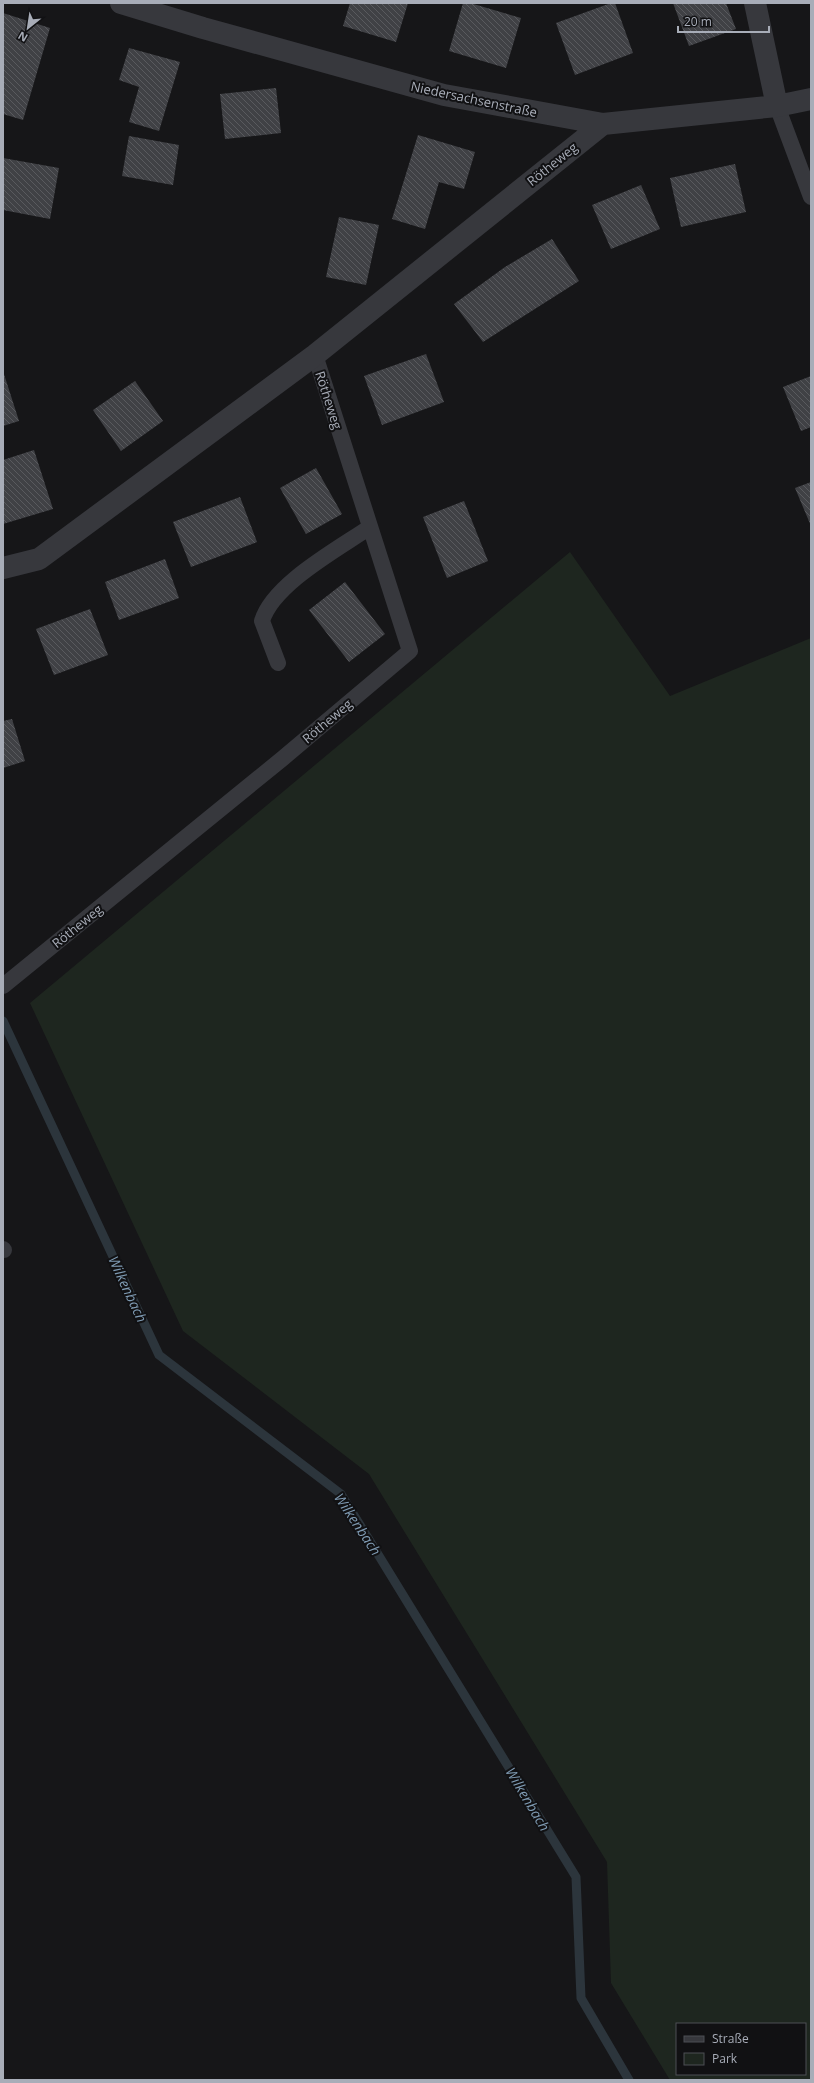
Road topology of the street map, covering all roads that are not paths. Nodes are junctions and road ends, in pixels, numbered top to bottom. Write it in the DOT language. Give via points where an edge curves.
graph roads {
  1 [pos="122,3"];
  2 [pos="755,3"];
  3 [pos="811,99"];
  4 [pos="778,106"];
  5 [pos="602,124"];
  6 [pos="811,198"];
  7 [pos="315,354"];
  8 [pos="370,527"];
  9 [pos="3,568"];
  10 [pos="278,663"];
  11 [pos="3,986"];
  1 -- 5 [label="street, Niedersachsenstraße" via="444,95"];
  2 -- 4 [label="street"];
  3 -- 4 [label="street, Niedersachsenstraße"];
  4 -- 5 [label="street, Niedersachsenstraße"];
  4 -- 6 [label="lane"];
  5 -- 7 [label="street, Rötheweg"];
  7 -- 8 [label="lane, Rötheweg"];
  7 -- 9 [label="street, Rötheweg" via="39,559"];
  8 -- 10 [label="lane" via="314,564 269,604 262,622"];
  8 -- 11 [label="lane, Rötheweg" via="410,651 282,759"];
}
